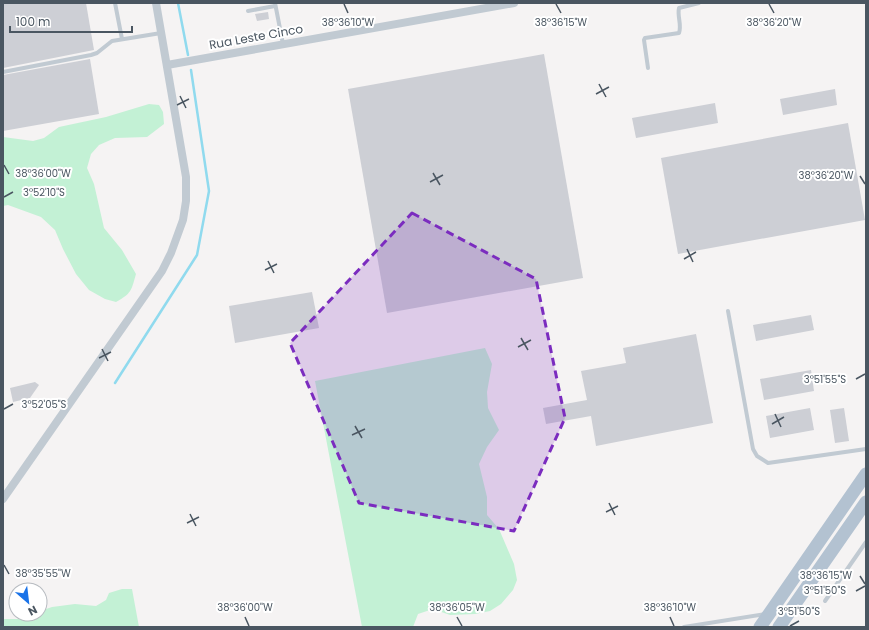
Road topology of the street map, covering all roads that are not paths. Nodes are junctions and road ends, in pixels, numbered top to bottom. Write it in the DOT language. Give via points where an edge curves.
graph roads {
  1 [pos="116,3"];
  2 [pos="156,3"];
  3 [pos="514,3"];
  4 [pos="699,3"];
  5 [pos="275,4"];
  6 [pos="248,11"];
  7 [pos="161,33"];
  8 [pos="122,39"];
  9 [pos="283,44"];
  10 [pos="167,65"];
  11 [pos="648,68"];
  12 [pos="3,72"];
  13 [pos="728,311"];
  14 [pos="866,449"];
  15 [pos="866,474"];
  16 [pos="3,499"];
  17 [pos="866,502"];
  18 [pos="866,542"];
  19 [pos="825,601"];
  20 [pos="769,614"];
  21 [pos="684,627"];
  22 [pos="760,627"];
  23 [pos="779,627"];
  1 -- 8 [label="lane"];
  2 -- 7 [label="street"];
  3 -- 9 [label="street, Rua Leste Cinco"];
  4 -- 11 [label="lane" via="679,8 679,33 645,38"];
  5 -- 6 [label="lane"];
  5 -- 9 [label="lane"];
  7 -- 8 [label="lane"];
  7 -- 10 [label="street"];
  8 -- 12 [label="lane" via="112,41 91,55"];
  9 -- 10 [label="street, Rua Leste Cinco"];
  10 -- 16 [label="street" via="186,177 186,201 178,235 162,271"];
  13 -- 14 [label="lane" via="756,456 768,463"];
  15 -- 20 [label="main road"];
  17 -- 23 [label="main road"];
  18 -- 19 [label="lane"];
  20 -- 21 [label="lane"];
  20 -- 22 [label="main road"];
}
